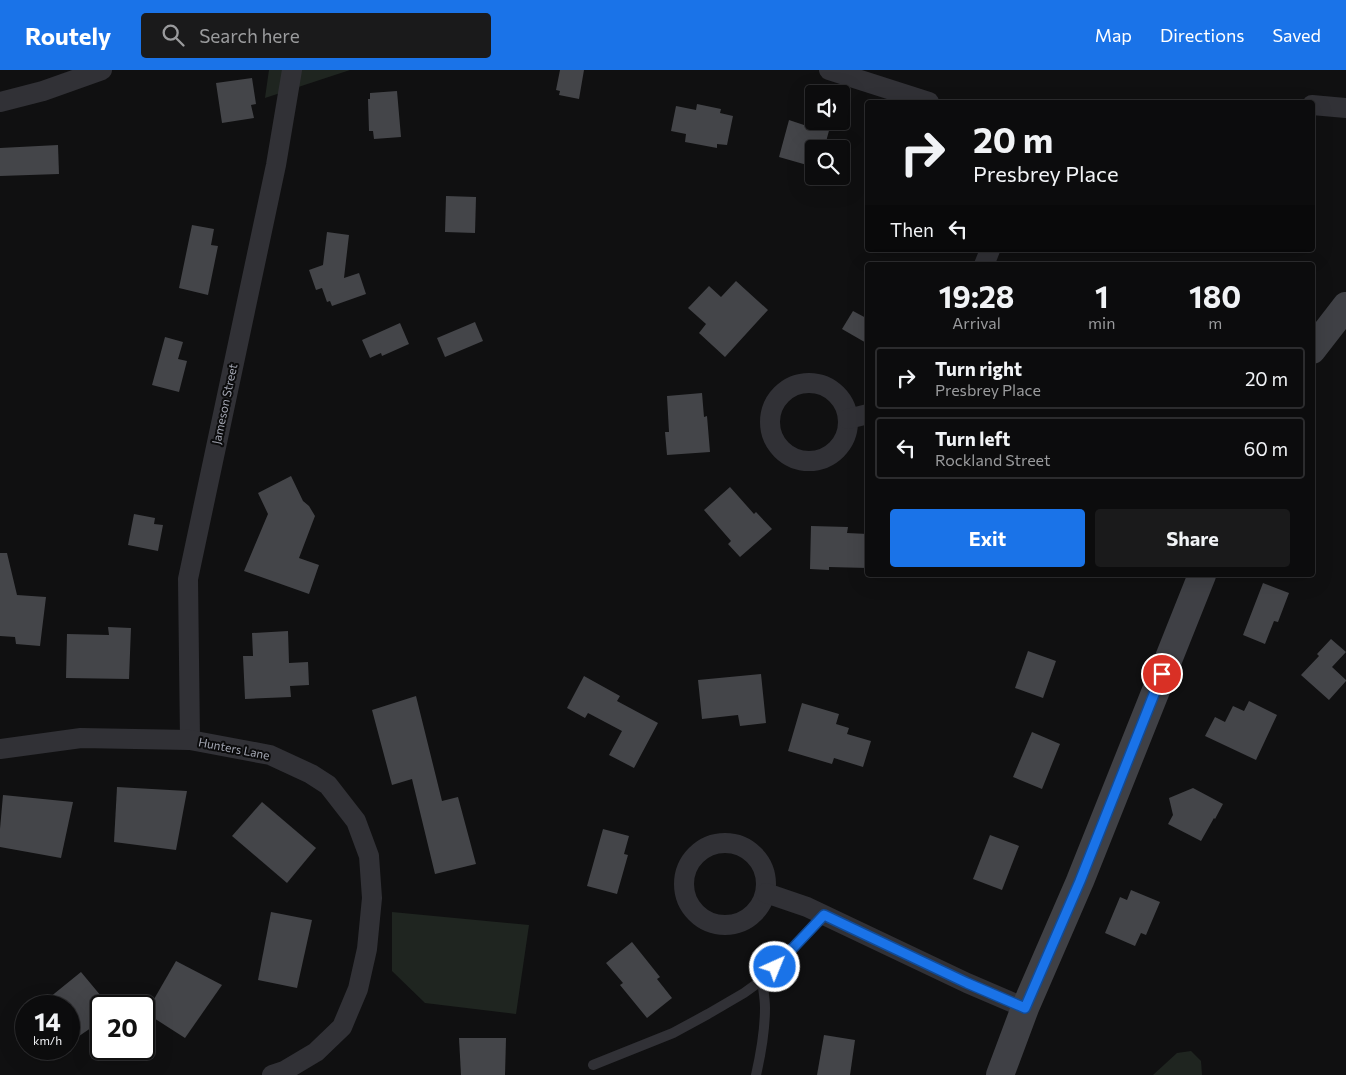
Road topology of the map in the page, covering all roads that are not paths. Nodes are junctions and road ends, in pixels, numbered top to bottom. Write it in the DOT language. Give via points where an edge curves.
graph roads {
  1 [pos="102,70"];
  2 [pos="292,70"];
  3 [pos="829,70"];
  4 [pos="923,100"];
  5 [pos="0,102"];
  6 [pos="1315,105"];
  7 [pos="1346,108"];
  8 [pos="1346,306"];
  9 [pos="1315,346"];
  10 [pos="1201,577"];
  11 [pos="190,740"];
  12 [pos="0,749"];
  13 [pos="766,893"];
  14 [pos="824,915"];
  15 [pos="762,980"];
  16 [pos="1025,1008"];
  17 [pos="593,1065"];
  18 [pos="272,1075"];
  19 [pos="756,1075"];
  20 [pos="1000,1075"];
  1 -- 5 [label="street"];
  2 -- 11 [label="street, Jameson Street" via="276,165 188,578"];
  3 -- 4 [label="street"];
  6 -- 7 [label="street"];
  8 -- 9 [label="street"];
  10 -- 16 [label="street" via="1080,881"];
  11 -- 12 [label="street, Hunters Lane" via="81,738"];
  11 -- 18 [label="street, Hunters Lane" via="270,755 311,774 328,786 356,821 369,856 372,898 368,949 358,989 342,1026 316,1052"];
  13 -- 13 [label="street" via="767,880 760,861 746,849 731,844 709,846 697,854 690,863 684,889 692,908 708,922 721,926 734,925 756,913"];
  13 -- 14 [label="street"];
  14 -- 15 [label="lane"];
  14 -- 16 [label="street"];
  15 -- 17 [label="lane" via="673,1033"];
  15 -- 19 [label="lane" via="764,1029"];
  16 -- 20 [label="street"];
}
